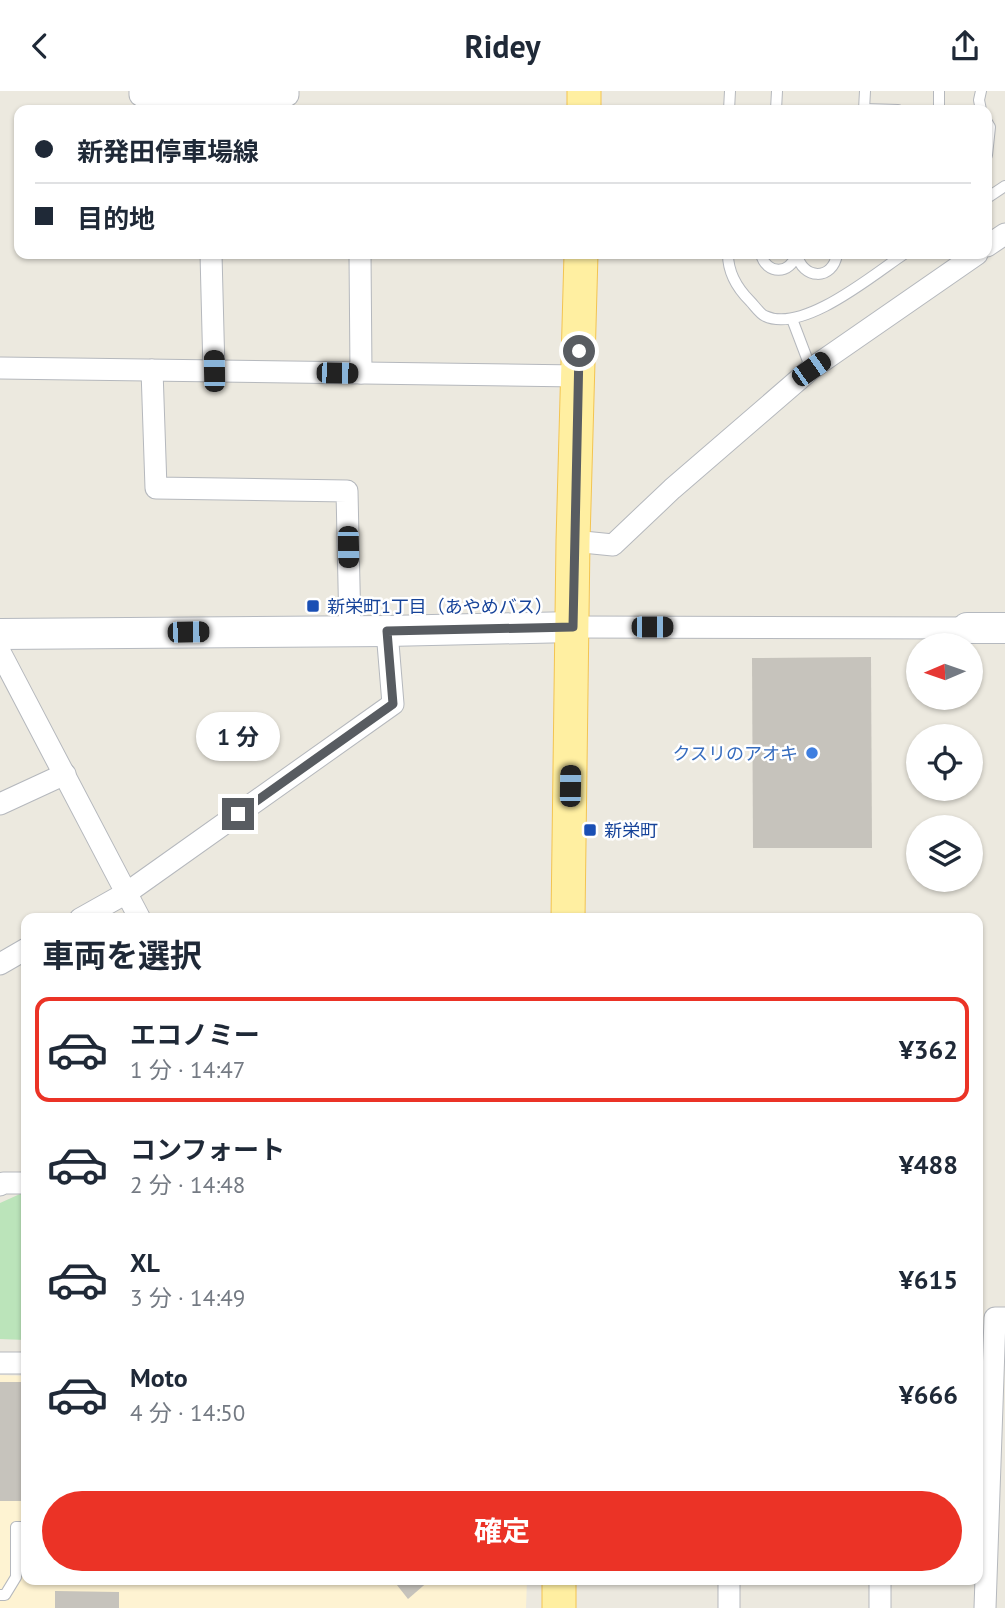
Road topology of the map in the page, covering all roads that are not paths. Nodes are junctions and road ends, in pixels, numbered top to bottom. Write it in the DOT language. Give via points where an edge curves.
graph roads {
  1 [pos="140,91"];
  2 [pos="288,91"];
  3 [pos="211,259"];
  4 [pos="360,259"];
  5 [pos="581,259"];
  6 [pos="728,259"];
  7 [pos="762,259"];
  8 [pos="794,259"];
  9 [pos="798,259"];
  10 [pos="835,259"];
  11 [pos="896,259"];
  12 [pos="970,259"];
  13 [pos="792,319"];
  14 [pos="0,368"];
  15 [pos="811,369"];
  16 [pos="152,370"];
  17 [pos="214,371"];
  18 [pos="361,373"];
  19 [pos="578,376"];
  20 [pos="573,541"];
  21 [pos="573,627"];
  22 [pos="967,628"];
  23 [pos="1005,628"];
  24 [pos="350,631"];
  25 [pos="387,631"];
  26 [pos="0,634"];
  27 [pos="0,652"];
  28 [pos="65,774"];
  29 [pos="0,804"];
  30 [pos="128,892"];
  31 [pos="91,913"];
  32 [pos="137,913"];
  33 [pos="568,913"];
  34 [pos="21,952"];
  35 [pos="0,964"];
  36 [pos="21,1183"];
  37 [pos="0,1185"];
  38 [pos="1005,1318"];
  39 [pos="0,1363"];
  40 [pos="21,1363"];
  41 [pos="21,1527"];
  42 [pos="983,1529"];
  43 [pos="559,1585"];
  44 [pos="729,1585"];
  45 [pos="880,1585"];
  46 [pos="3,1595"];
  47 [pos="6,1608"];
  48 [pos="559,1608"];
  49 [pos="729,1608"];
  50 [pos="880,1608"];
  51 [pos="985,1608"];
  1 -- 2 [label="street" via="140,95 288,95"];
  3 -- 17 [label="street"];
  4 -- 18 [label="street"];
  5 -- 19 [label="main road"];
  6 -- 13 [label="lane" via="737,288 765,316"];
  7 -- 8 [label="lane" via="776,270 790,266"];
  9 -- 10 [label="lane" via="813,274 831,268"];
  11 -- 13 [label="lane" via="823,308"];
  12 -- 15 [label="street"];
  13 -- 15 [label="lane"];
  14 -- 16 [label="street"];
  15 -- 20 [label="street" via="613,545"];
  16 -- 17 [label="street"];
  16 -- 24 [label="street" via="156,488 347,491"];
  17 -- 18 [label="street"];
  18 -- 19 [label="street"];
  19 -- 20 [label="main road"];
  20 -- 21 [label="main road"];
  21 -- 22 [label="street"];
  21 -- 25 [label="street"];
  21 -- 33 [label="main road"];
  22 -- 23 [label="street"];
  24 -- 25 [label="street"];
  24 -- 26 [label="street"];
  25 -- 30 [label="street" via="393,704"];
  27 -- 28 [label="street"];
  28 -- 29 [label="street"];
  28 -- 30 [label="street"];
  30 -- 31 [label="street"];
  30 -- 32 [label="street"];
  34 -- 35 [label="street"];
  36 -- 37 [label="street"];
  38 -- 42 [label="street" via="995,1318"];
  39 -- 40 [label="street"];
  41 -- 46 [label="lane" via="16,1527 16,1577"];
  42 -- 51 [label="street"];
  43 -- 48 [label="main road"];
  44 -- 49 [label="street"];
  45 -- 50 [label="street"];
  46 -- 47 [label="lane"];
}
